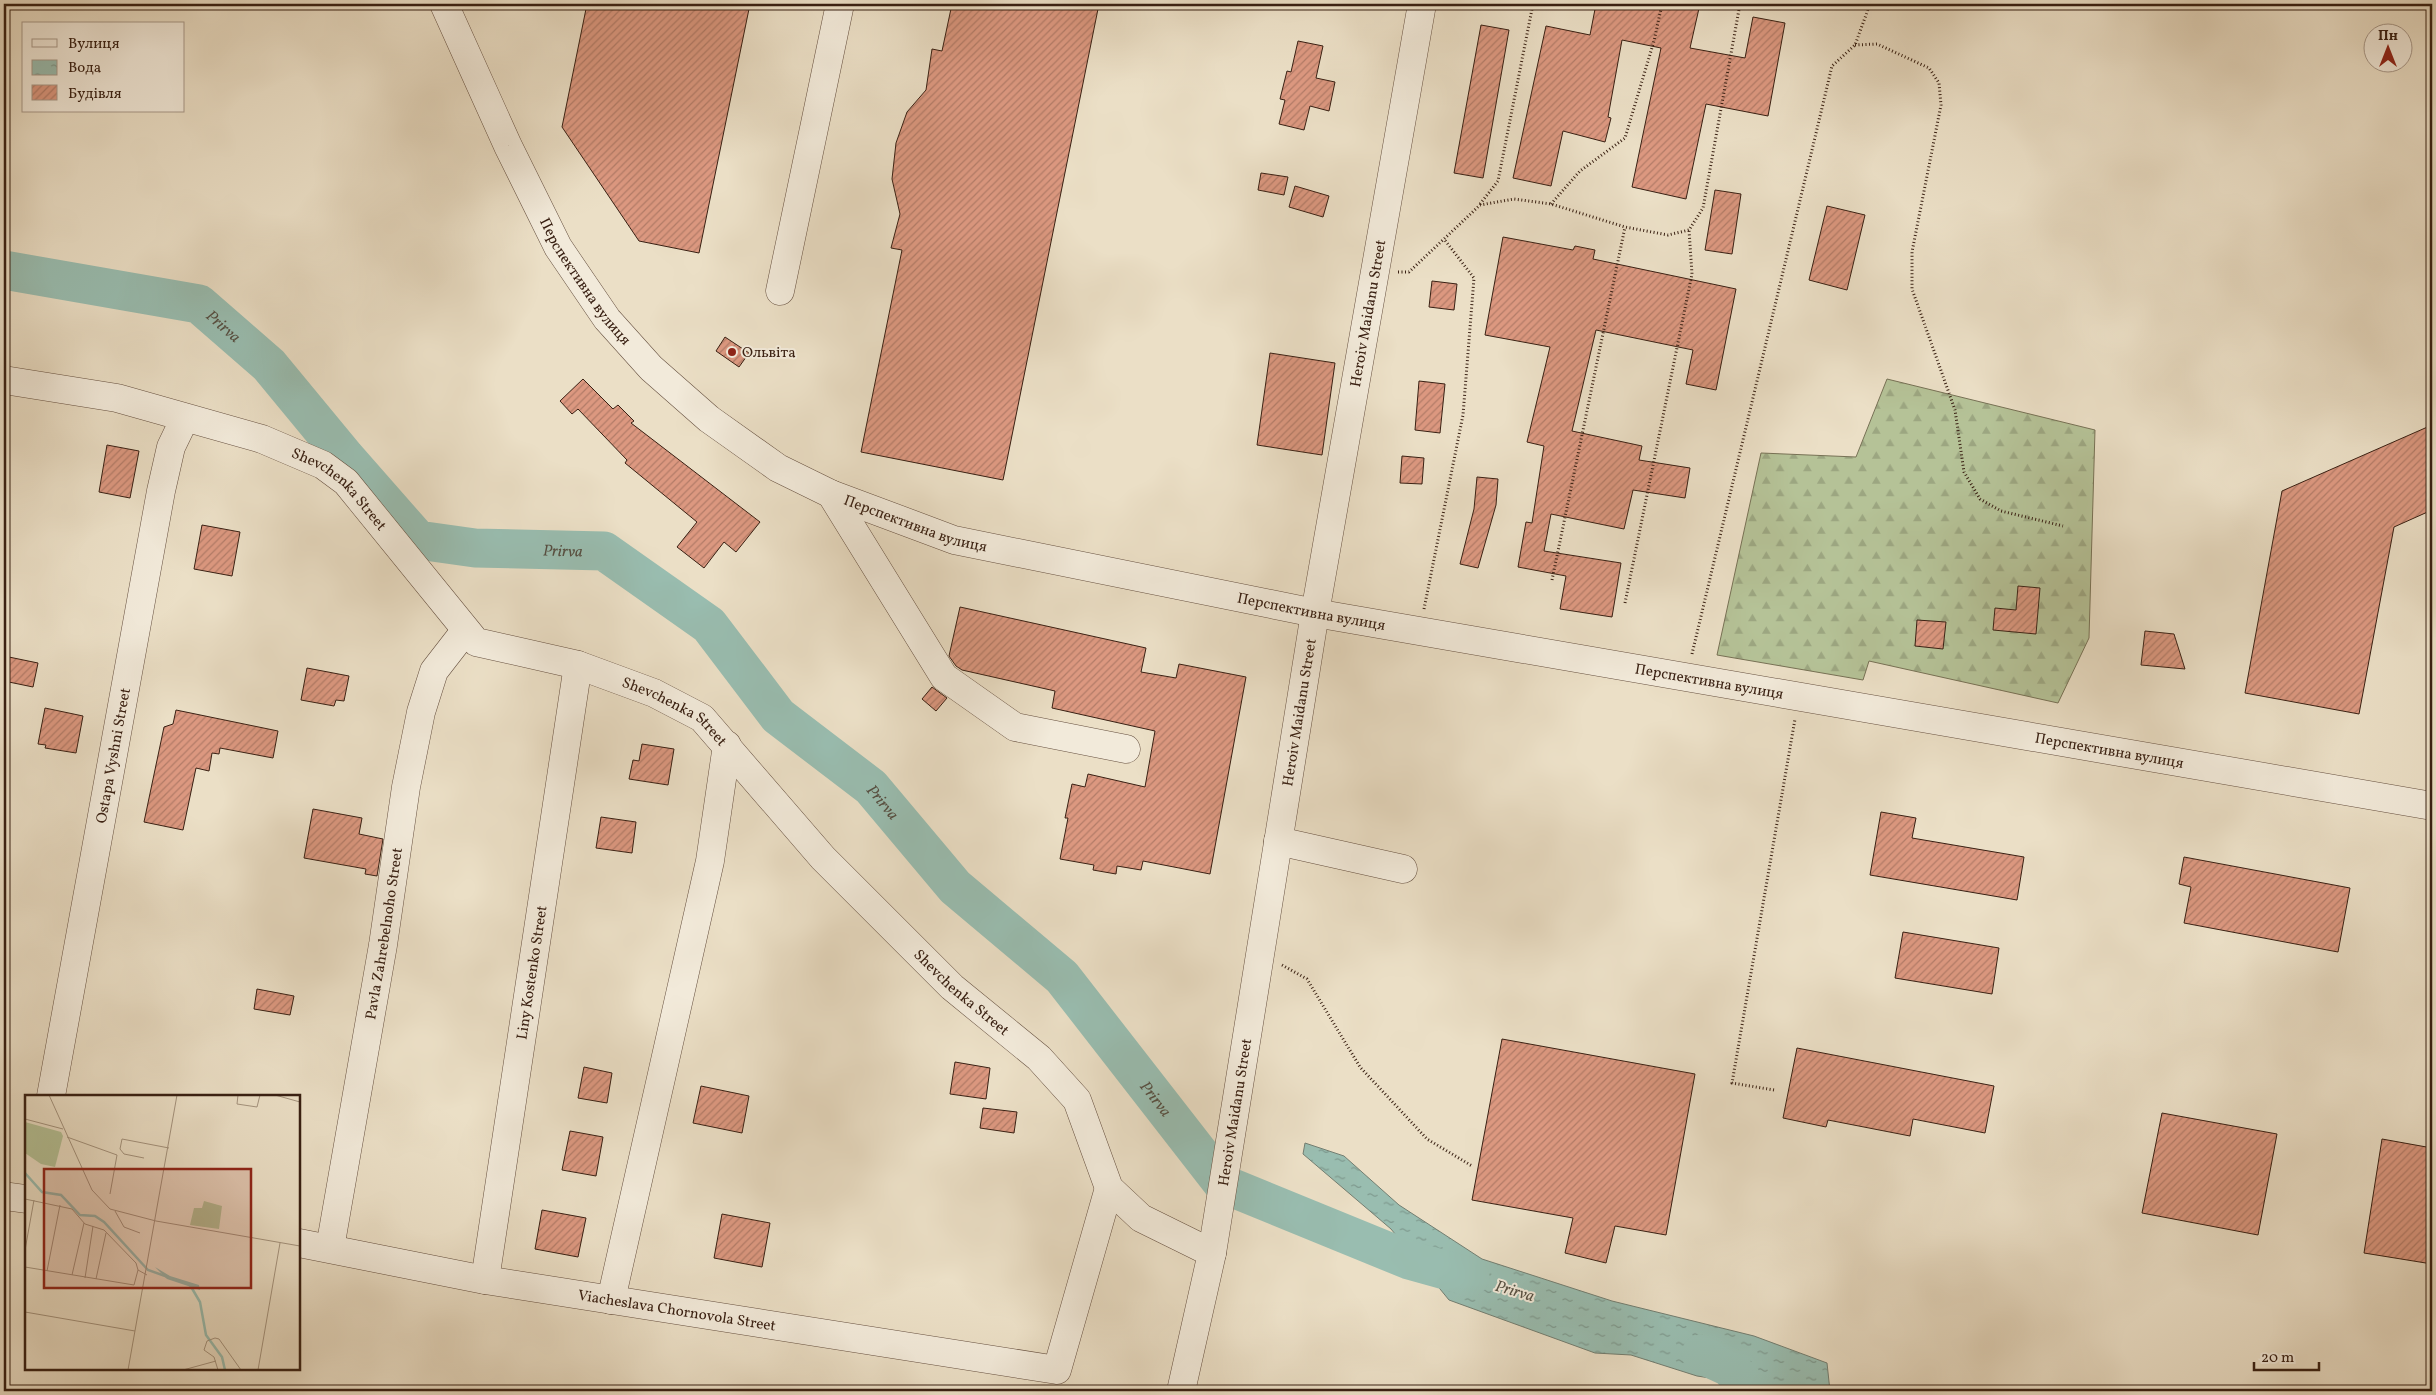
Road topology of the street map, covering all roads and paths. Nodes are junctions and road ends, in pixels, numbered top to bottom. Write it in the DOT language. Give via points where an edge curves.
graph roads {
  1 [pos="444,4"];
  2 [pos="840,4"];
  3 [pos="1422,4"];
  4 [pos="1533,4"];
  5 [pos="1662,4"];
  6 [pos="1740,4"];
  7 [pos="1870,4"];
  8 [pos="1855,45"];
  9 [pos="1550,204"];
  10 [pos="1480,205"];
  11 [pos="1625,227"];
  12 [pos="1689,230"];
  13 [pos="1444,239"];
  14 [pos="1375,272"];
  15 [pos="780,291"];
  16 [pos="4,380"];
  17 [pos="185,418"];
  18 [pos="831,494"];
  19 [pos="2062,526"];
  20 [pos="1552,580"];
  21 [pos="1625,603"];
  22 [pos="1315,613"];
  23 [pos="465,631"];
  24 [pos="1419,631"];
  25 [pos="578,665"];
  26 [pos="1686,677"];
  27 [pos="1798,696"];
  28 [pos="727,745"];
  29 [pos="1126,749"];
  30 [pos="2432,806"];
  31 [pos="1278,842"];
  32 [pos="1403,869"];
  33 [pos="1260,952"];
  34 [pos="1774,1090"];
  35 [pos="51,1095"];
  36 [pos="1472,1166"];
  37 [pos="1109,1188"];
  38 [pos="4,1196"];
  39 [pos="25,1199"];
  40 [pos="300,1243"];
  41 [pos="330,1248"];
  42 [pos="1212,1253"];
  43 [pos="485,1280"];
  44 [pos="611,1300"];
  45 [pos="1181,1391"];
  1 -- 18 [label="street, Перспективна вулиця" via="558,247 607,319 651,368 709,419 778,468"];
  2 -- 15 [label="street"];
  3 -- 14 [label="street, Heroiv Maidanu Street"];
  4 -- 10 [label="path" via="1498,181"];
  5 -- 9 [label="path" via="1625,138 1580,171"];
  6 -- 12 [label="path" via="1703,208"];
  7 -- 8 [label="path"];
  8 -- 19 [label="path" via="1877,44 1929,68 1939,83 1941,105 1912,252 1912,289 1955,410 1964,472 1980,499 2001,511"];
  8 -- 26 [label="path" via="1832,66"];
  9 -- 10 [label="path" via="1514,199"];
  9 -- 11 [label="path"];
  10 -- 13 [label="path"];
  11 -- 12 [label="path" via="1668,235"];
  11 -- 20 [label="path"];
  12 -- 21 [label="path" via="1692,274"];
  13 -- 14 [label="path" via="1409,272"];
  13 -- 24 [label="path" via="1474,278 1463,415"];
  14 -- 22 [label="street, Heroiv Maidanu Street"];
  16 -- 17 [label="street, Shevchenka Street" via="117,398"];
  17 -- 23 [label="street, Shevchenka Street" via="262,439 323,465 346,482"];
  17 -- 35 [label="street, Ostapa Vyshni Street" via="171,447 161,491"];
  18 -- 22 [label="street, Перспективна вулиця" via="954,540"];
  18 -- 29 [label="street" via="944,677 1015,727"];
  22 -- 24 [label="street, Перспективна вулиця"];
  22 -- 31 [label="street, Heroiv Maidanu Street"];
  23 -- 25 [label="street, Shevchenka Street" via="476,642"];
  23 -- 41 [label="street, Pavla Zahrebelnoho Street" via="434,671 421,712"];
  24 -- 26 [label="street, Перспективна вулиця"];
  25 -- 28 [label="street, Shevchenka Street" via="654,693 702,718"];
  25 -- 43 [label="street, Liny Kostenko Street"];
  26 -- 27 [label="street, Перспективна вулиця"];
  27 -- 30 [label="street, Перспективна вулиця"];
  27 -- 34 [label="path" via="1732,1083"];
  28 -- 37 [label="street, Shevchenka Street" via="823,858 952,987 1039,1058 1077,1100"];
  28 -- 44 [label="street" via="710,861"];
  31 -- 32 [label="street"];
  31 -- 33 [label="street, Heroiv Maidanu Street"];
  33 -- 36 [label="path" via="1306,979 1360,1067 1426,1138"];
  33 -- 42 [label="street, Heroiv Maidanu Street"];
  37 -- 42 [label="street, Shevchenka Street" via="1142,1218"];
  37 -- 44 [label="street, Viacheslava Chornovola Street" via="1057,1370"];
  38 -- 39 [label="street"];
  40 -- 41 [label="street, Viacheslava Chornovola Street"];
  41 -- 43 [label="street, Viacheslava Chornovola Street"];
  42 -- 45 [label="street, Heroiv Maidanu Street"];
  43 -- 44 [label="street, Viacheslava Chornovola Street"];
}
